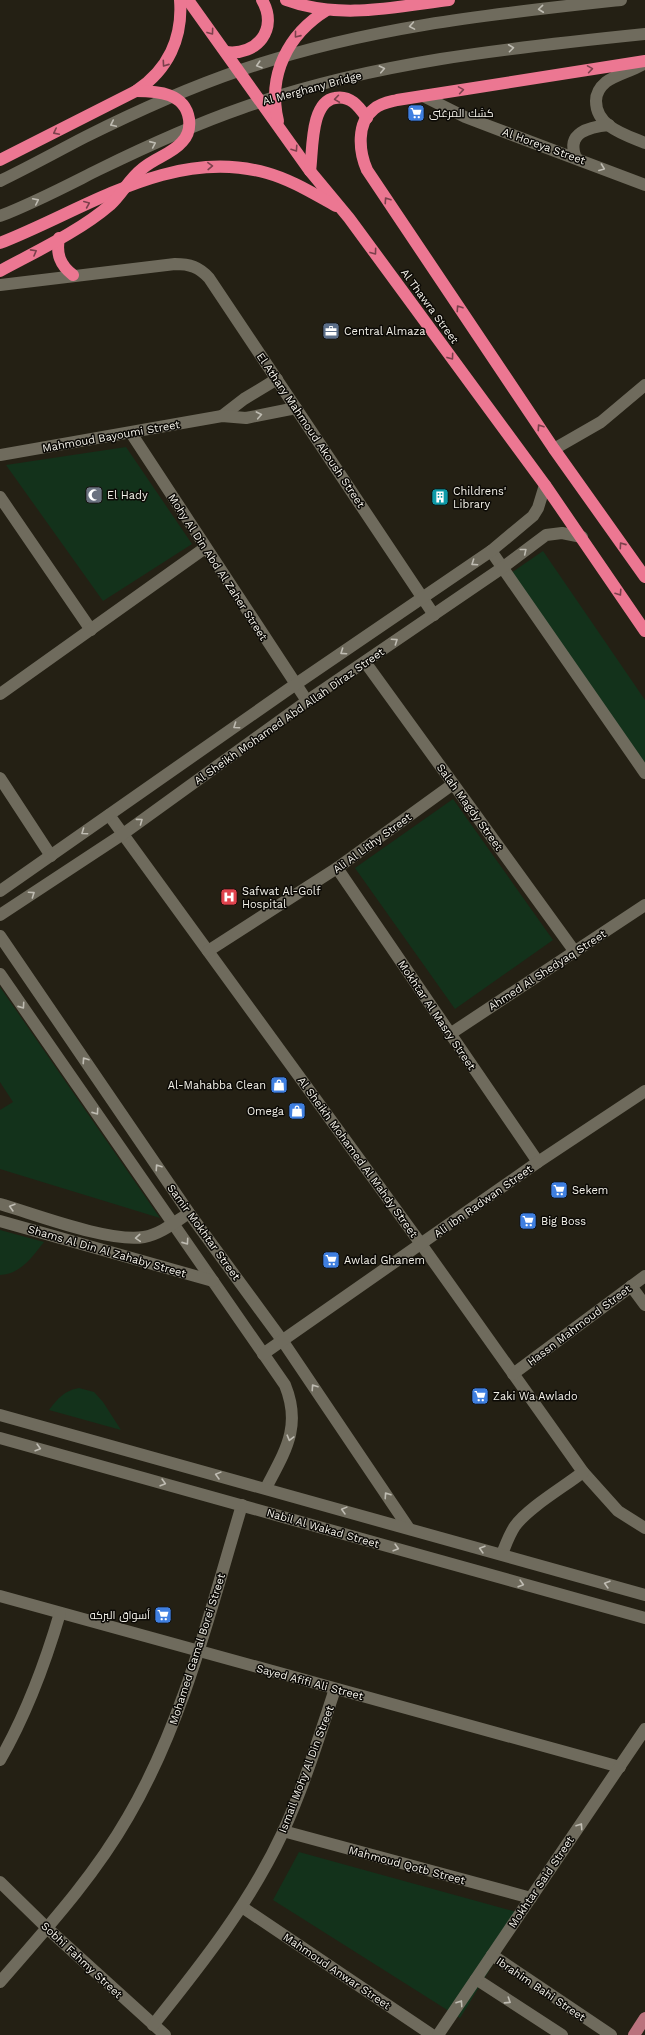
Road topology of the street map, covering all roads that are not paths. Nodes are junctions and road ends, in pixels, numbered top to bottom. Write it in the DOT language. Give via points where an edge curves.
graph roads {
  1 [pos="180,0"];
  2 [pos="188,0"];
  3 [pos="262,0"];
  4 [pos="286,0"];
  5 [pos="449,0"];
  6 [pos="621,0"];
  7 [pos="327,10"];
  8 [pos="645,34"];
  9 [pos="226,52"];
  10 [pos="645,62"];
  11 [pos="136,91"];
  12 [pos="423,96"];
  13 [pos="367,118"];
  14 [pos="609,125"];
  15 [pos="279,126"];
  16 [pos="645,143"];
  17 [pos="576,158"];
  18 [pos="0,160"];
  19 [pos="310,171"];
  20 [pos="0,181"];
  21 [pos="645,185"];
  22 [pos="124,188"];
  23 [pos="341,209"];
  24 [pos="0,216"];
  25 [pos="59,238"];
  26 [pos="0,243"];
  27 [pos="0,271"];
  28 [pos="74,275"];
  29 [pos="0,284"];
  30 [pos="277,379"];
  31 [pos="645,385"];
  32 [pos="296,408"];
  33 [pos="222,416"];
  34 [pos="131,432"];
  35 [pos="554,449"];
  36 [pos="0,455"];
  37 [pos="545,485"];
  38 [pos="0,498"];
  39 [pos="582,537"];
  40 [pos="205,548"];
  41 [pos="491,551"];
  42 [pos="502,568"];
  43 [pos="645,577"];
  44 [pos="423,598"];
  45 [pos="434,615"];
  46 [pos="91,630"];
  47 [pos="645,630"];
  48 [pos="365,662"];
  49 [pos="296,684"];
  50 [pos="0,694"];
  51 [pos="307,701"];
  52 [pos="645,773"];
  53 [pos="0,778"];
  54 [pos="453,784"];
  55 [pos="109,815"];
  56 [pos="123,834"];
  57 [pos="51,856"];
  58 [pos="337,868"];
  59 [pos="0,891"];
  60 [pos="645,905"];
  61 [pos="0,915"];
  62 [pos="0,936"];
  63 [pos="208,952"];
  64 [pos="575,952"];
  65 [pos="0,974"];
  66 [pos="450,1034"];
  67 [pos="645,1091"];
  68 [pos="538,1162"];
  69 [pos="0,1204"];
  70 [pos="190,1213"];
  71 [pos="0,1220"];
  72 [pos="173,1224"];
  73 [pos="100,1233"];
  74 [pos="421,1244"];
  75 [pos="95,1249"];
  76 [pos="645,1276"];
  77 [pos="213,1281"];
  78 [pos="632,1286"];
  79 [pos="645,1305"];
  80 [pos="282,1340"];
  81 [pos="264,1354"];
  82 [pos="514,1374"];
  83 [pos="0,1415"];
  84 [pos="0,1438"];
  85 [pos="583,1472"];
  86 [pos="266,1488"];
  87 [pos="242,1505"];
  88 [pos="408,1528"];
  89 [pos="645,1528"];
  90 [pos="502,1554"];
  91 [pos="645,1595"];
  92 [pos="0,1596"];
  93 [pos="60,1613"];
  94 [pos="645,1618"];
  95 [pos="197,1651"];
  96 [pos="335,1689"];
  97 [pos="645,1729"];
  98 [pos="0,1760"];
  99 [pos="620,1767"];
  100 [pos="283,1831"];
  101 [pos="0,1882"];
  102 [pos="531,1898"];
  103 [pos="242,1906"];
  104 [pos="47,1928"];
  105 [pos="492,1955"];
  106 [pos="476,1979"];
  107 [pos="0,1982"];
  108 [pos="645,2018"];
  109 [pos="153,2025"];
  110 [pos="165,2035"];
  111 [pos="432,2035"];
  112 [pos="438,2035"];
  113 [pos="562,2035"];
  114 [pos="611,2035"];
  115 [pos="634,2035"];
  1 -- 11 [label="highway, one-way" via="180,29 172,54 153,78"];
  2 -- 9 [label="highway, Al Thawra Street, one-way"];
  3 -- 9 [label="highway" via="268,16 263,37 247,51"];
  4 -- 7 [label="highway"];
  5 -- 7 [label="highway" via="354,11"];
  6 -- 20 [label="street, one-way" via="489,14 426,24 282,57 222,77 150,107"];
  7 -- 15 [label="highway, one-way" via="306,25 289,45 283,57 275,84"];
  24 -- 8 [label="street, Al Merghany Bridge, one-way" via="168,137 281,95 437,58 503,48"];
  9 -- 15 [label="highway, Al Thawra Street"];
  12 -- 10 [label="highway, Al Thawra Street, one-way"];
  10 -- 14 [label="street" via="612,79 600,89 596,98 597,110"];
  11 -- 18 [label="highway, one-way"];
  11 -- 22 [label="highway" via="154,92 177,98 186,109 190,122 184,141 179,146 145,166"];
  12 -- 13 [label="highway, Al Thawra Street" via="382,104"];
  12 -- 17 [label="street, Al Horeya Street" via="465,117"];
  13 -- 19 [label="highway, one-way" via="356,104 346,98 332,98 321,106 316,119"];
  35 -- 13 [label="highway, Al Thawra Street, one-way" via="367,170 360,148"];
  14 -- 16 [label="street"];
  14 -- 17 [label="street" via="581,132 574,144"];
  15 -- 19 [label="highway, Al Thawra Street, one-way"];
  17 -- 21 [label="street, Al Horeya Street, one-way"];
  19 -- 23 [label="highway, Al Thawra Street"];
  22 -- 23 [label="highway, one-way" via="180,170 209,166 239,167 282,178"];
  22 -- 25 [label="highway" via="104,209"];
  26 -- 22 [label="highway, one-way"];
  23 -- 37 [label="highway, Al Thawra Street, one-way"];
  27 -- 25 [label="highway, one-way"];
  25 -- 28 [label="highway" via="57,247 61,263"];
  28 -- 29 [label="street, El Athary Mahmoud Akoush Street"];
  28 -- 30 [label="street, El Athary Mahmoud Akoush Street" via="175,264 194,266 209,278"];
  30 -- 32 [label="street, El Athary Mahmoud Akoush Street"];
  30 -- 33 [label="street, Mahmoud Bayoumi Street"];
  31 -- 35 [label="street" via="601,422"];
  33 -- 32 [label="street, Mahmoud Bayoumi Street, one-way" via="246,418"];
  32 -- 44 [label="street, El Athary Mahmoud Akoush Street"];
  33 -- 34 [label="street, Mahmoud Bayoumi Street"];
  34 -- 36 [label="street, Mahmoud Bayoumi Street"];
  34 -- 40 [label="street, Mohy Al Din Abd Al Zaher Street"];
  43 -- 35 [label="highway, Al Thawra Street, one-way"];
  37 -- 39 [label="highway, Al Thawra Street"];
  37 -- 41 [label="street, Al Sheikh Mohamed Abd Allah Diraz Street" via="534,516"];
  38 -- 46 [label="street"];
  42 -- 39 [label="street, Al Sheikh Mohamed Abd Allah Diraz Street, one-way" via="546,535 562,533"];
  39 -- 47 [label="highway, Al Thawra Street, one-way"];
  40 -- 46 [label="street"];
  40 -- 49 [label="street, Mohy Al Din Abd Al Zaher Street"];
  41 -- 42 [label="street"];
  41 -- 44 [label="street, Al Sheikh Mohamed Abd Allah Diraz Street, one-way"];
  42 -- 45 [label="street, Al Sheikh Mohamed Abd Allah Diraz Street"];
  42 -- 52 [label="street"];
  44 -- 45 [label="street, El Athary Mahmoud Akoush Street"];
  44 -- 49 [label="street, Al Sheikh Mohamed Abd Allah Diraz Street, one-way"];
  48 -- 45 [label="street, Al Sheikh Mohamed Abd Allah Diraz Street, one-way"];
  46 -- 50 [label="street"];
  48 -- 51 [label="street, Al Sheikh Mohamed Abd Allah Diraz Street"];
  48 -- 54 [label="street, Salah Magdy Street"];
  49 -- 51 [label="street, Mohy Al Din Abd Al Zaher Street"];
  49 -- 55 [label="street, Al Sheikh Mohamed Abd Allah Diraz Street, one-way"];
  56 -- 51 [label="street, Al Sheikh Mohamed Abd Allah Diraz Street, one-way"];
  53 -- 57 [label="street"];
  54 -- 58 [label="street, Ali Al Lithy Street"];
  54 -- 64 [label="street, Salah Magdy Street"];
  55 -- 56 [label="street, Al Sheikh Mohamed Al Mahdy Street"];
  55 -- 57 [label="street, Al Sheikh Mohamed Abd Allah Diraz Street, one-way"];
  61 -- 56 [label="street, Al Sheikh Mohamed Abd Allah Diraz Street, one-way"];
  56 -- 63 [label="street, Al Sheikh Mohamed Al Mahdy Street"];
  57 -- 59 [label="street, Al Sheikh Mohamed Abd Allah Diraz Street"];
  58 -- 63 [label="street, Ali Al Lithy Street"];
  58 -- 66 [label="street, Mokhtar Al Masry Street"];
  60 -- 64 [label="street, Ahmed Al Shedyaq Street"];
  70 -- 62 [label="street, Samir Mokhtar Street, one-way"];
  63 -- 74 [label="street, Al Sheikh Mohamed Al Mahdy Street"];
  64 -- 66 [label="street, Ahmed Al Shedyaq Street"];
  65 -- 72 [label="street, Samir Mokhtar Street, one-way"];
  66 -- 68 [label="street, Mokhtar Al Masry Street"];
  67 -- 68 [label="street, Ali Ibn Radwan Street"];
  68 -- 74 [label="street, Ali Ibn Radwan Street"];
  73 -- 69 [label="street, Shams Al Din Al Zahaby Street, one-way"];
  70 -- 72 [label="street, Shams Al Din Al Zahaby Street"];
  70 -- 80 [label="street, Samir Mokhtar Street"];
  71 -- 75 [label="street, Shams Al Din Al Zahaby Street"];
  72 -- 73 [label="street, Shams Al Din Al Zahaby Street, one-way" via="153,1235 143,1237 122,1238"];
  72 -- 77 [label="street, Samir Mokhtar Street, one-way"];
  73 -- 75 [label="street"];
  74 -- 80 [label="street, Ali Ibn Radwan Street"];
  74 -- 82 [label="street, Al Sheikh Mohamed Al Mahdy Street"];
  75 -- 77 [label="street, Shams Al Din Al Zahaby Street"];
  76 -- 78 [label="street, Hassn Mahmoud Street"];
  77 -- 81 [label="street, Samir Mokhtar Street"];
  78 -- 79 [label="street"];
  78 -- 82 [label="street, Hassn Mahmoud Street"];
  80 -- 81 [label="street, Ali Ibn Radwan Street"];
  88 -- 80 [label="street, Samir Mokhtar Street, one-way"];
  81 -- 86 [label="street, Samir Mokhtar Street, one-way" via="285,1385 293,1412 290,1440"];
  82 -- 85 [label="street, Al Sheikh Mohamed Al Mahdy Street"];
  86 -- 83 [label="street, Nabil Al Wakad Street, one-way"];
  84 -- 87 [label="street, Nabil Al Wakad Street, one-way"];
  85 -- 89 [label="street, Al Sheikh Mohamed Al Mahdy Street" via="618,1511"];
  85 -- 90 [label="street" via="516,1525"];
  88 -- 86 [label="street, Nabil Al Wakad Street, one-way"];
  87 -- 94 [label="street, Nabil Al Wakad Street, one-way"];
  87 -- 95 [label="street, Mohamed Gamal Borei Street"];
  90 -- 88 [label="street, Nabil Al Wakad Street, one-way"];
  91 -- 90 [label="street, Nabil Al Wakad Street, one-way"];
  92 -- 93 [label="street, Sayed Afifi Ali Street"];
  93 -- 95 [label="street, Sayed Afifi Ali Street"];
  93 -- 98 [label="street" via="39,1680"];
  95 -- 96 [label="street, Sayed Afifi Ali Street"];
  95 -- 104 [label="street, Mohamed Gamal Borei Street" via="168,1736 132,1811 78,1892"];
  96 -- 99 [label="street, Sayed Afifi Ali Street"];
  96 -- 100 [label="street, Ismail Mohy Al Din Street"];
  97 -- 99 [label="street, Mokhtar Said Street"];
  102 -- 99 [label="street, Mokhtar Said Street, one-way"];
  100 -- 102 [label="street, Mahmoud Qotb Street"];
  100 -- 103 [label="street, Ismail Mohy Al Din Street"];
  101 -- 104 [label="street, Sobhi Fahmy Street"];
  102 -- 105 [label="street, Mokhtar Said Street"];
  103 -- 109 [label="street, Ismail Mohy Al Din Street" via="200,1966"];
  103 -- 111 [label="street, Mahmoud Anwar Street"];
  104 -- 107 [label="street, Mohamed Gamal Borei Street"];
  104 -- 109 [label="street, Sobhi Fahmy Street"];
  105 -- 106 [label="street, Mokhtar Said Street"];
  105 -- 114 [label="street, Ibrahim Bahi Street"];
  112 -- 106 [label="street, Mokhtar Said Street, one-way"];
  106 -- 113 [label="street, one-way"];
  108 -- 115 [label="main road"];
  109 -- 110 [label="street, Sobhi Fahmy Street"];
}
